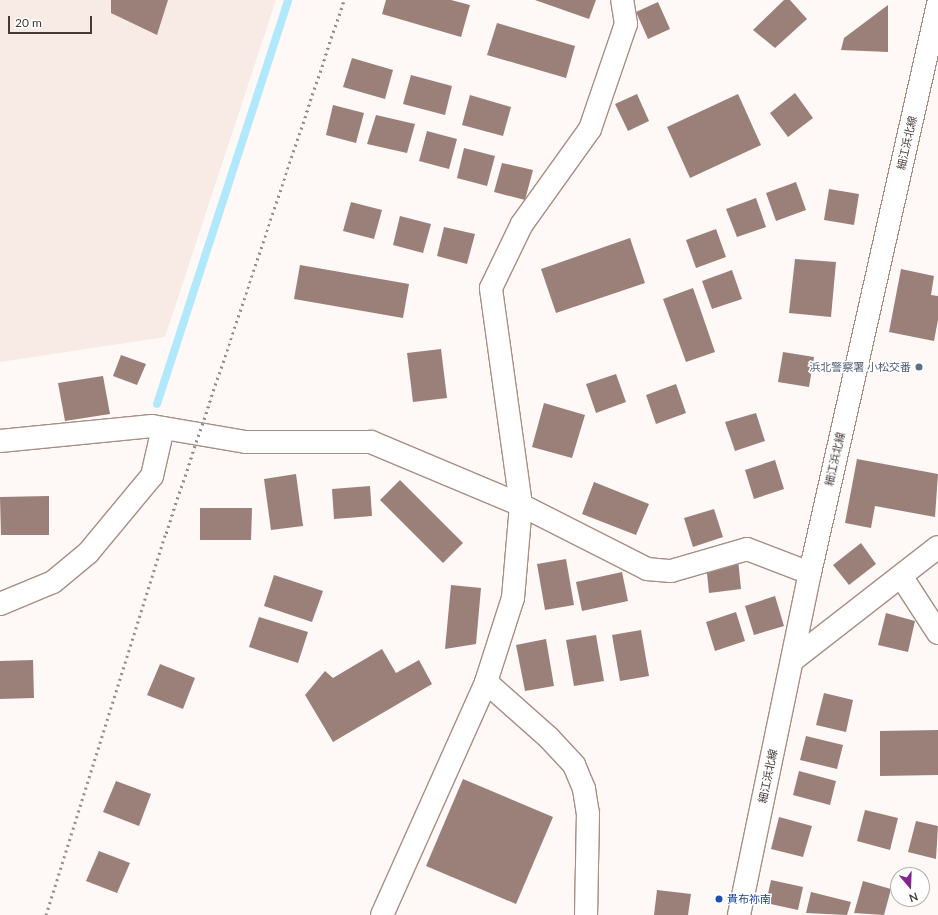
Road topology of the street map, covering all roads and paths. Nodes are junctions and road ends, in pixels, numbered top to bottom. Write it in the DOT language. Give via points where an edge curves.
graph roads {
  1 [pos="622,0"];
  2 [pos="938,4"];
  3 [pos="163,428"];
  4 [pos="0,440"];
  5 [pos="521,505"];
  6 [pos="938,547"];
  7 [pos="810,573"];
  8 [pos="901,576"];
  9 [pos="0,604"];
  10 [pos="938,633"];
  11 [pos="794,659"];
  12 [pos="486,682"];
  13 [pos="382,915"];
  14 [pos="586,915"];
  15 [pos="738,915"];
  1 -- 5 [label="street" via="626,24 590,129 522,224 491,288"];
  2 -- 7 [label="street, 細江浜北線"];
  3 -- 4 [label="street" via="152,426"];
  3 -- 5 [label="street" via="246,442 371,442"];
  3 -- 9 [label="street" via="152,476 88,553 53,582"];
  5 -- 7 [label="street" via="647,569 671,572 747,549"];
  5 -- 12 [label="street" via="513,598"];
  6 -- 8 [label="street"];
  7 -- 11 [label="street, 細江浜北線"];
  8 -- 10 [label="street"];
  8 -- 11 [label="street"];
  11 -- 15 [label="street, 細江浜北線"];
  12 -- 13 [label="street"];
  12 -- 14 [label="street" via="559,749 574,766 584,789 588,813"];
}
